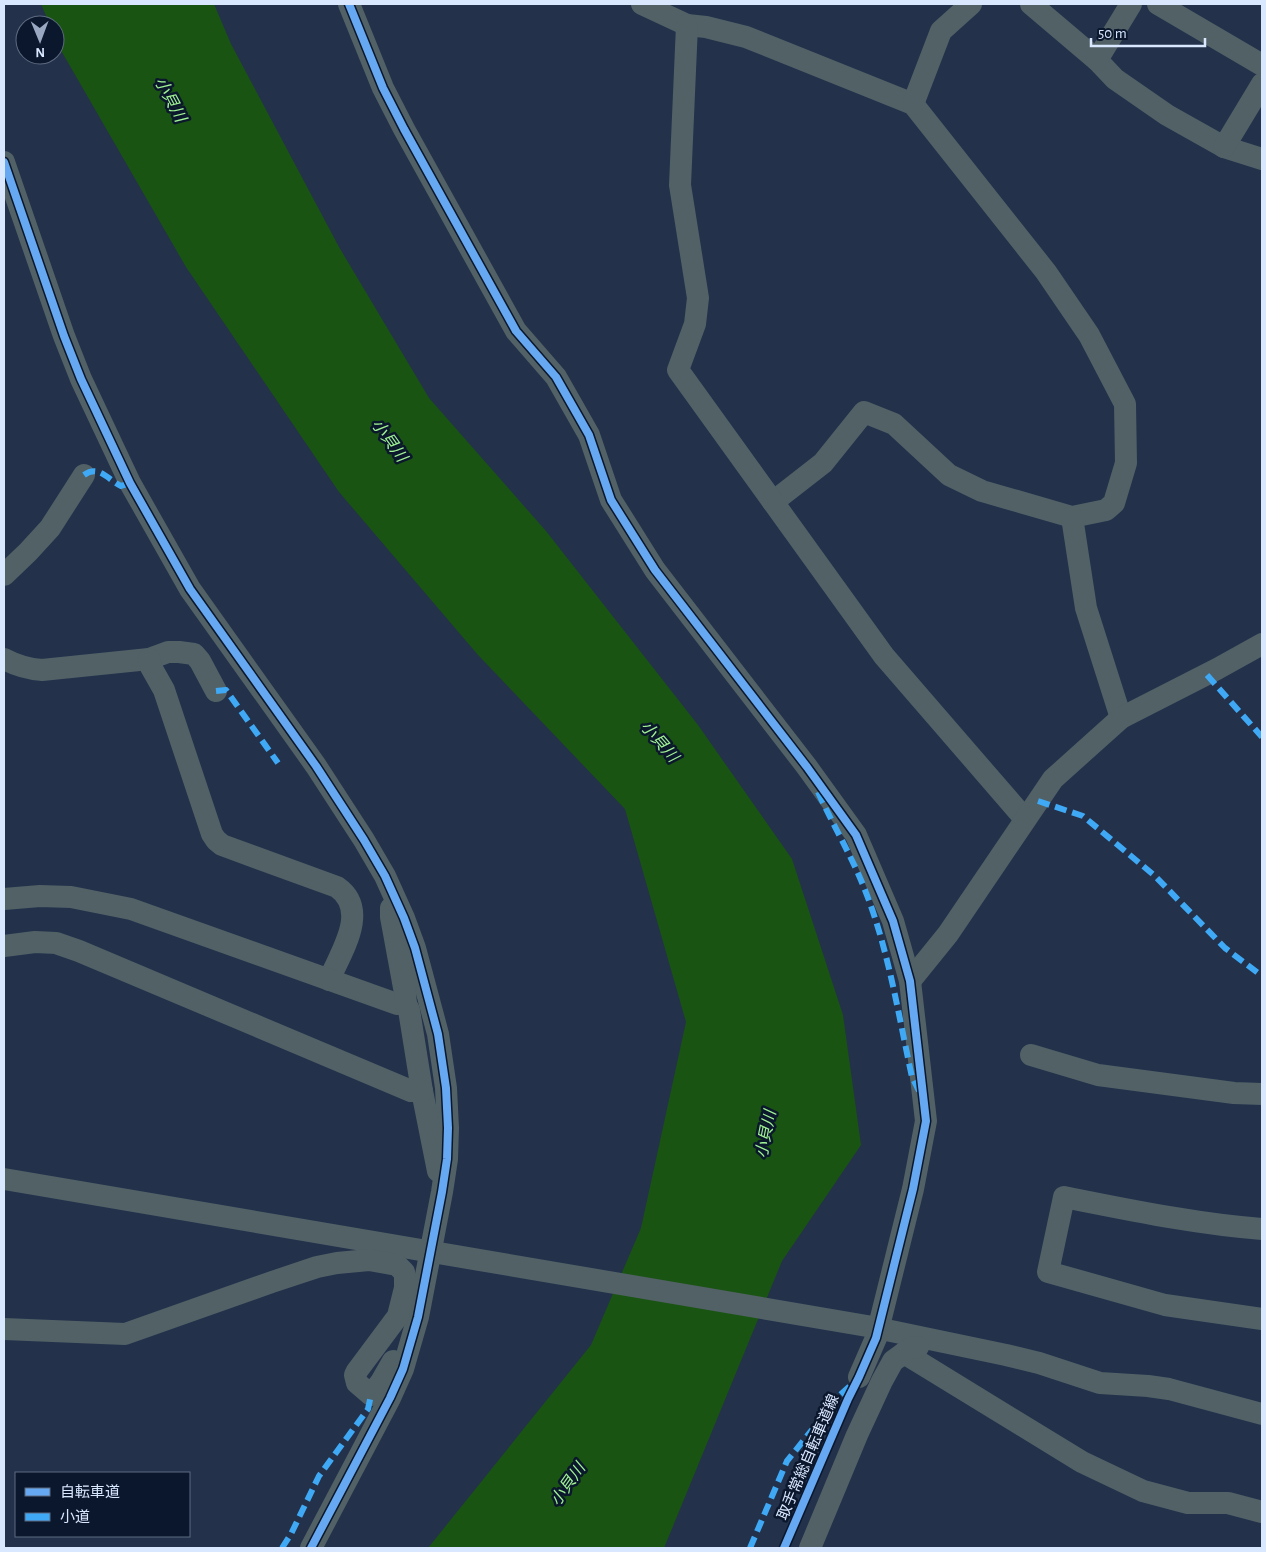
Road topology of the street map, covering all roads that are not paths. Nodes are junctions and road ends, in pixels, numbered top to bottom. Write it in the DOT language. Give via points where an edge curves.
graph roads {
  1 [pos="349,4"];
  2 [pos="642,4"];
  3 [pos="971,4"];
  4 [pos="1031,4"];
  5 [pos="1131,4"];
  6 [pos="1158,4"];
  7 [pos="687,25"];
  8 [pos="1097,60"];
  9 [pos="1262,65"];
  10 [pos="1262,84"];
  11 [pos="913,104"];
  12 [pos="1224,147"];
  13 [pos="1262,159"];
  14 [pos="4,162"];
  15 [pos="84,475"];
  16 [pos="773,502"];
  17 [pos="1072,517"];
  18 [pos="4,575"];
  19 [pos="1262,644"];
  20 [pos="4,659"];
  21 [pos="149,659"];
  22 [pos="216,691"];
  23 [pos="1122,718"];
  24 [pos="1025,819"];
  25 [pos="391,890"];
  26 [pos="4,900"];
  27 [pos="4,946"];
  28 [pos="329,980"];
  29 [pos="910,981"];
  30 [pos="401,1004"];
  31 [pos="1031,1055"];
  32 [pos="416,1091"];
  33 [pos="1262,1094"];
  34 [pos="4,1180"];
  35 [pos="442,1192"];
  36 [pos="1262,1229"];
  37 [pos="437,1253"];
  38 [pos="418,1317"];
  39 [pos="1262,1319"];
  40 [pos="873,1327"];
  41 [pos="4,1329"];
  42 [pos="904,1353"];
  43 [pos="1006,1355"];
  44 [pos="860,1377"];
  45 [pos="1262,1414"];
  46 [pos="1262,1512"];
  47 [pos="310,1548"];
  48 [pos="810,1548"];
  1 -- 29 [label="street" via="404,128 516,331 556,377 589,435 611,500 655,570 807,767 856,836 893,920"];
  2 -- 7 [label="street"];
  3 -- 11 [label="street" via="941,31"];
  4 -- 8 [label="street"];
  5 -- 8 [label="street"];
  6 -- 9 [label="street"];
  7 -- 11 [label="street" via="746,37"];
  7 -- 16 [label="street" via="680,185 698,298 695,324 678,370"];
  8 -- 12 [label="street" via="1115,79 1152,105"];
  10 -- 12 [label="street"];
  11 -- 17 [label="street" via="1046,272 1089,335 1125,404 1126,463 1114,503 1106,510"];
  12 -- 13 [label="street"];
  14 -- 25 [label="street" via="81,379 130,483 190,589 316,766 364,840"];
  15 -- 18 [label="street" via="50,528"];
  16 -- 17 [label="street" via="823,463 864,412 894,424 948,475 982,491"];
  16 -- 24 [label="street" via="884,656"];
  17 -- 23 [label="street" via="1086,608"];
  19 -- 23 [label="street"];
  20 -- 21 [label="street" via="17,666 42,670"];
  21 -- 22 [label="street" via="168,652 194,654"];
  21 -- 28 [label="street" via="164,690 216,840 337,887 350,900 353,922"];
  23 -- 24 [label="street" via="1053,780"];
  24 -- 29 [label="street" via="948,934"];
  25 -- 30 [label="street" via="391,917 405,993"];
  25 -- 35 [label="street" via="415,948 442,1059 448,1128"];
  26 -- 28 [label="street" via="71,897 132,910"];
  27 -- 32 [label="street" via="56,943"];
  28 -- 30 [label="street"];
  29 -- 40 [label="street" via="926,1121 912,1189"];
  30 -- 32 [label="street" via="409,1010"];
  31 -- 33 [label="street" via="1098,1074"];
  32 -- 35 [label="street"];
  34 -- 37 [label="street"];
  35 -- 37 [label="street"];
  36 -- 39 [label="street" via="1229,1227 1064,1197 1048,1272 1165,1305"];
  37 -- 38 [label="street"];
  37 -- 40 [label="street"];
  38 -- 41 [label="street" via="371,1395 357,1383 355,1375 398,1316 405,1288 404,1272 398,1265 369,1260 304,1271 125,1334"];
  38 -- 47 [label="street" via="403,1369 390,1398"];
  40 -- 43 [label="street"];
  40 -- 44 [label="street" via="876,1338"];
  42 -- 43 [label="street" via="911,1348 922,1347 995,1362"];
  42 -- 46 [label="street" via="1082,1462 1143,1491 1188,1503 1228,1503"];
  42 -- 48 [label="street" via="893,1361 874,1398"];
  43 -- 45 [label="street" via="1100,1383 1168,1388"];
}
